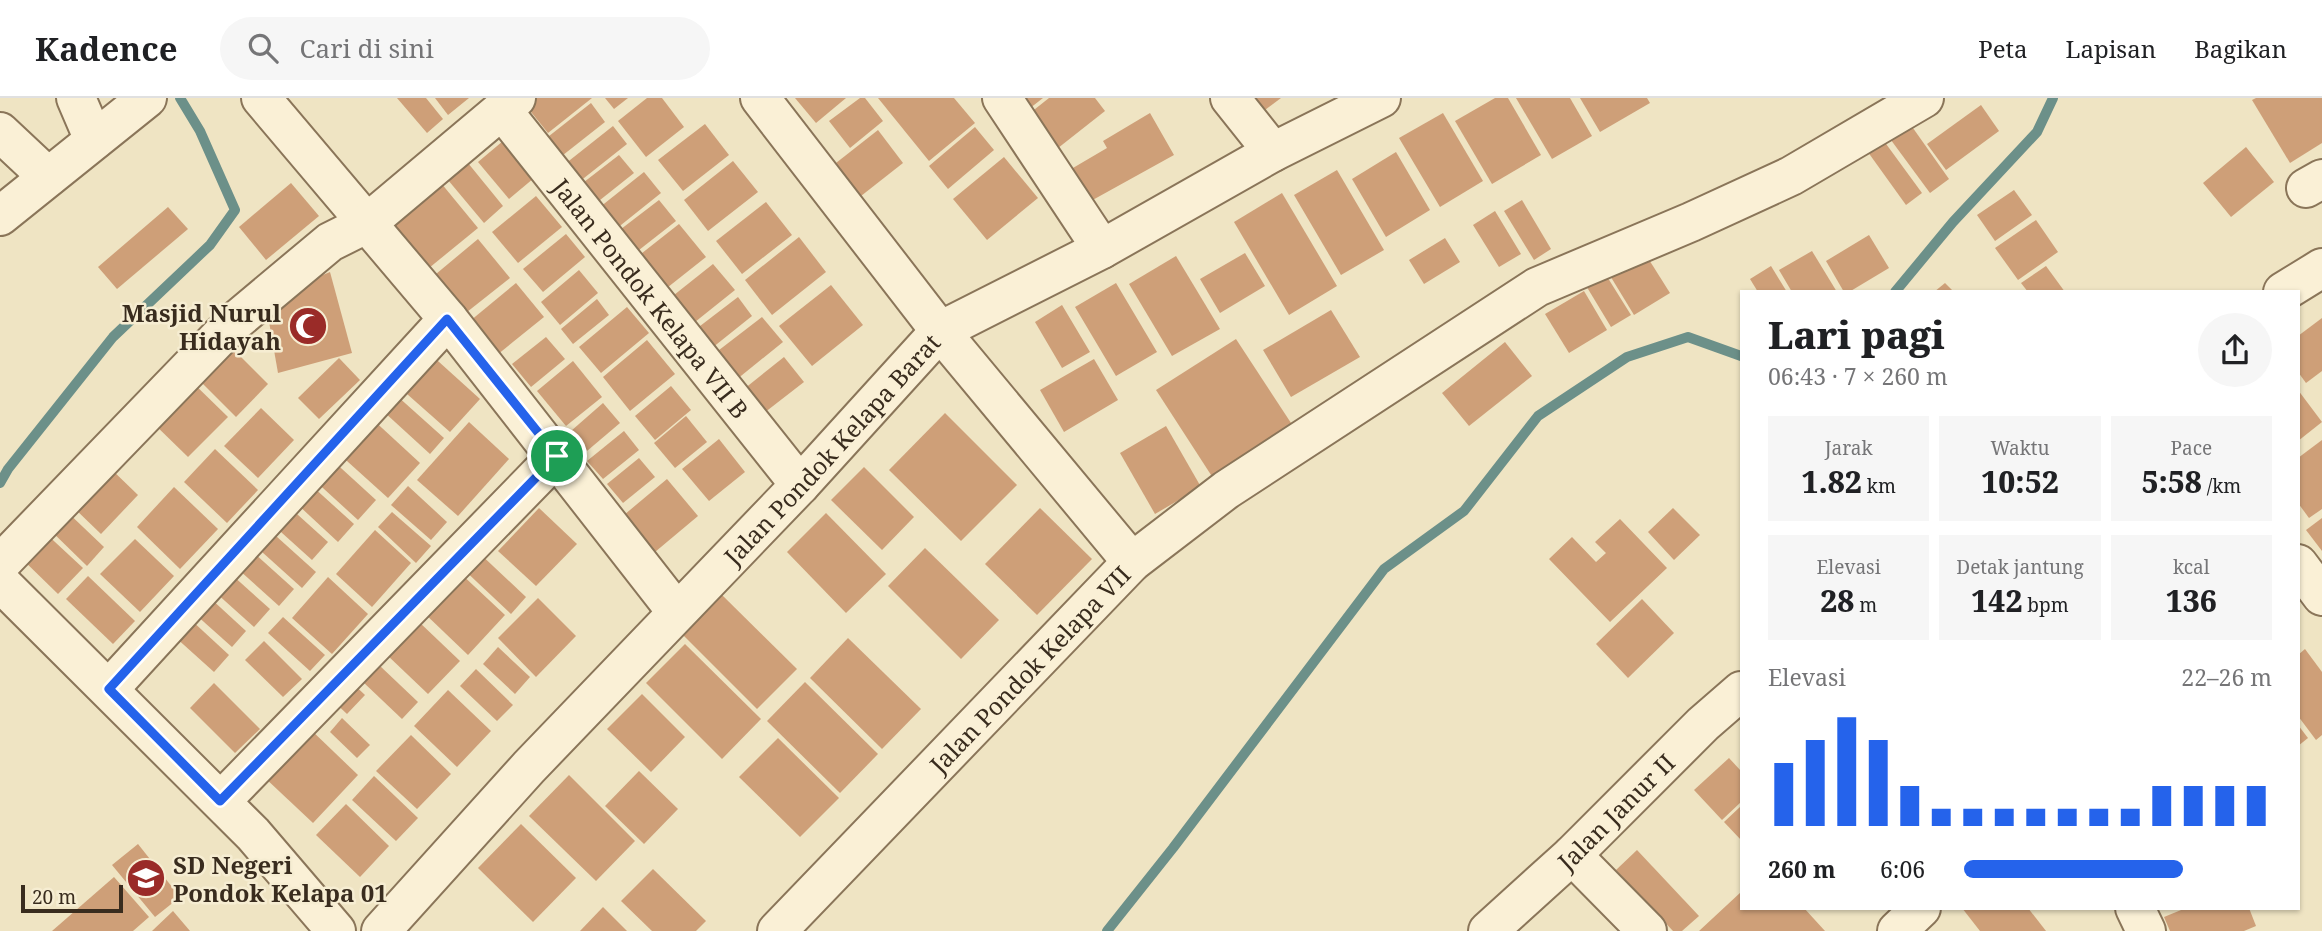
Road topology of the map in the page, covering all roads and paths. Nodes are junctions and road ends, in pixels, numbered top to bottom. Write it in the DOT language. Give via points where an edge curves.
graph roads {
  1 [pos="76,98"];
  2 [pos="261,98"];
  3 [pos="761,98"];
  4 [pos="1002,98"];
  5 [pos="1230,98"];
  6 [pos="1381,98"];
  7 [pos="1924,98"];
  8 [pos="509,104"];
  9 [pos="129,106"];
  10 [pos="0,132"];
  11 [pos="94,140"];
  12 [pos="1272,152"];
  13 [pos="48,177"];
  14 [pos="0,216"];
  15 [pos="366,224"];
  16 [pos="1102,249"];
  17 [pos="2322,268"];
  18 [pos="2286,290"];
  19 [pos="447,319"];
  20 [pos="940,331"];
  21 [pos="557,456"];
  22 [pos="800,485"];
  23 [pos="1132,562"];
  24 [pos="0,564"];
  25 [pos="2300,567"];
  26 [pos="0,582"];
  27 [pos="2322,596"];
  28 [pos="676,611"];
  29 [pos="2300,612"];
  30 [pos="109,689"];
  31 [pos="1740,692"];
  32 [pos="220,801"];
  33 [pos="1572,855"];
  34 [pos="2137,910"];
  35 [pos="336,931"];
  36 [pos="381,931"];
  37 [pos="777,931"];
  38 [pos="1489,931"];
  39 [pos="1647,931"];
  40 [pos="2146,931"];
  1 -- 11 [label="street"];
  2 -- 15 [label="street"];
  3 -- 20 [label="street, Jalan Pondok Kelapa VII"];
  4 -- 16 [label="street"];
  5 -- 12 [label="street"];
  6 -- 12 [label="street, Jalan Pondok Kelapa Barat"];
  7 -- 23 [label="street" via="1791,176 1537,286 1226,490"];
  8 -- 15 [label="street"];
  8 -- 22 [label="street, Jalan Pondok Kelapa VII B"];
  9 -- 11 [label="street"];
  10 -- 13 [label="street"];
  11 -- 13 [label="street"];
  12 -- 16 [label="street, Jalan Pondok Kelapa Barat"];
  13 -- 14 [label="street"];
  15 -- 19 [label="street"];
  15 -- 24 [label="street" via="330,242 232,324"];
  16 -- 20 [label="street, Jalan Pondok Kelapa Barat"];
  17 -- 18 [label="street"];
  19 -- 21 [label="street"];
  19 -- 30 [label="street"];
  20 -- 22 [label="street, Jalan Pondok Kelapa Barat"];
  20 -- 23 [label="street, Jalan Pondok Kelapa VII"];
  21 -- 28 [label="street"];
  21 -- 32 [label="street"];
  22 -- 28 [label="street, Jalan Pondok Kelapa Barat"];
  23 -- 37 [label="street, Jalan Pondok Kelapa VII"];
  25 -- 27 [label="street"];
  26 -- 30 [label="street"];
  27 -- 29 [label="street"];
  28 -- 36 [label="street, Jalan Pondok Kelapa Barat"];
  30 -- 32 [label="street"];
  31 -- 33 [label="street, Jalan Janur II"];
  32 -- 35 [label="street"];
  33 -- 38 [label="street, Jalan Janur II"];
  33 -- 39 [label="street"];
  34 -- 40 [label="street"];
}
